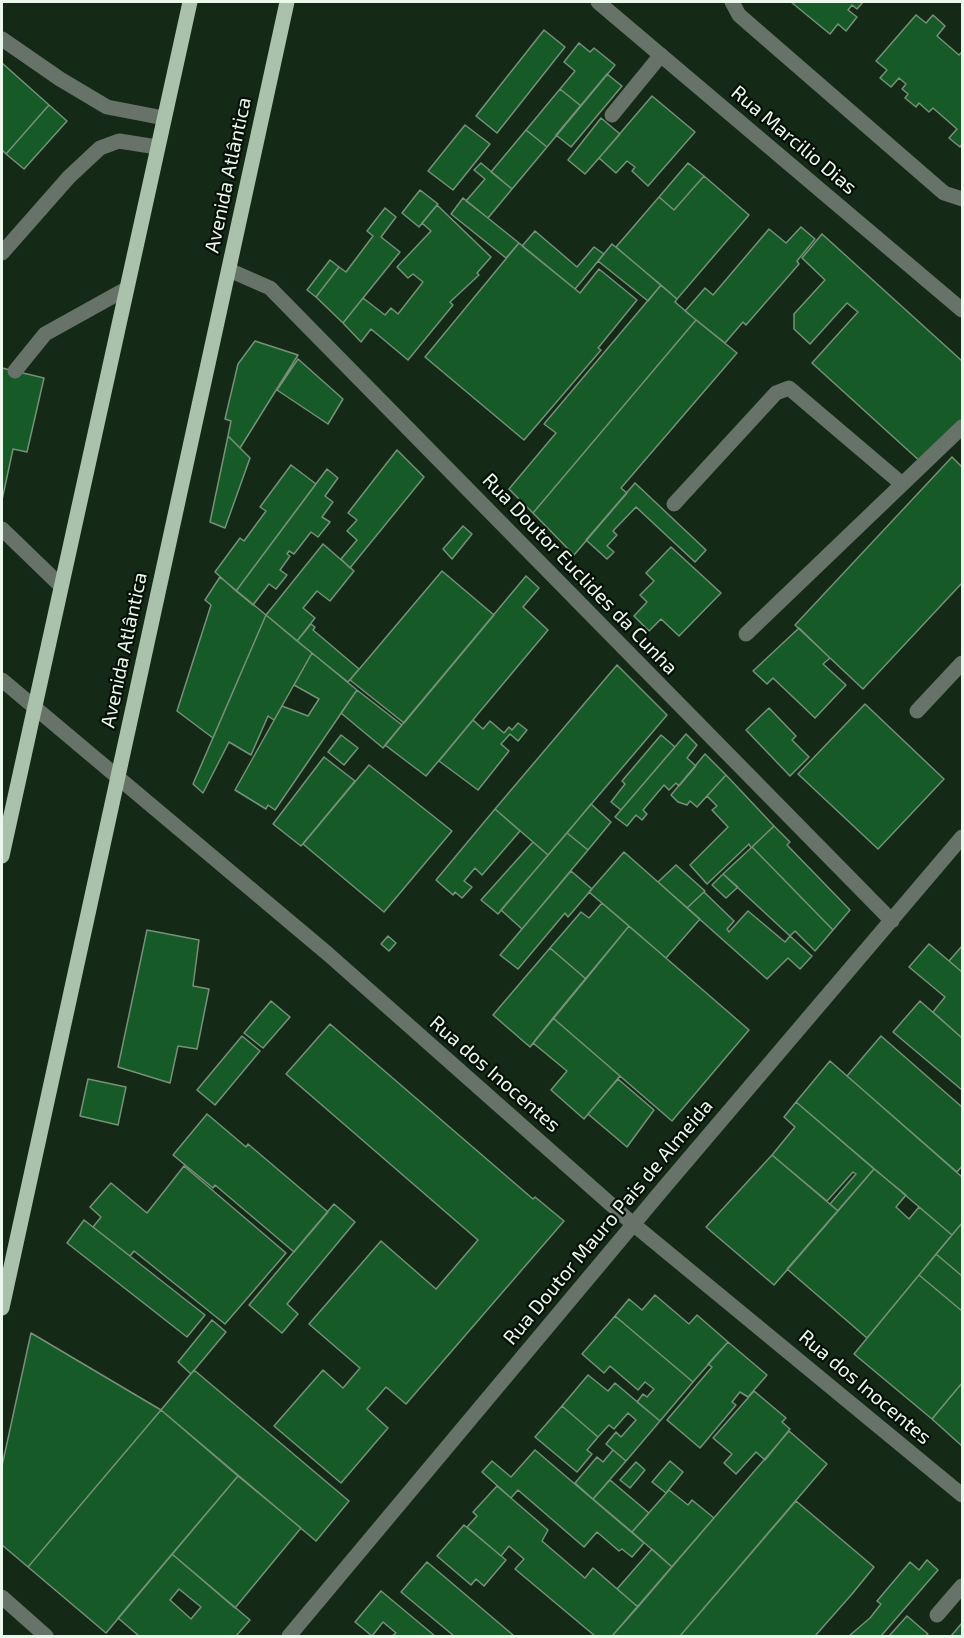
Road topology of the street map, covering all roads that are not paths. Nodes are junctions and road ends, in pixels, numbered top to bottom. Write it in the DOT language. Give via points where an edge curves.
graph roads {
  1 [pos="190,2"];
  2 [pos="288,2"];
  3 [pos="598,2"];
  4 [pos="732,2"];
  5 [pos="2,39"];
  6 [pos="661,55"];
  7 [pos="612,115"];
  8 [pos="164,118"];
  9 [pos="157,147"];
  10 [pos="963,199"];
  11 [pos="2,253"];
  12 [pos="229,270"];
  13 [pos="126,289"];
  14 [pos="963,310"];
  15 [pos="15,371"];
  16 [pos="963,427"];
  17 [pos="903,484"];
  18 [pos="674,504"];
  19 [pos="2,529"];
  20 [pos="60,585"];
  21 [pos="746,634"];
  22 [pos="963,663"];
  23 [pos="2,680"];
  24 [pos="33,707"];
  25 [pos="917,711"];
  26 [pos="117,778"];
  27 [pos="963,837"];
  28 [pos="2,856"];
  29 [pos="892,921"];
  30 [pos="633,1224"];
  31 [pos="2,1308"];
  32 [pos="963,1495"];
  33 [pos="963,1586"];
  34 [pos="2,1597"];
  35 [pos="937,1615"];
  36 [pos="46,1636"];
  37 [pos="289,1636"];
  1 -- 8 [label="main road"];
  2 -- 12 [label="main road, Avenida Atlântica"];
  3 -- 6 [label="street, Rua Marcilio Dias"];
  4 -- 10 [label="street" via="739,15 944,193"];
  5 -- 8 [label="street" via="107,107"];
  6 -- 7 [label="street"];
  6 -- 14 [label="street, Rua Marcilio Dias"];
  8 -- 9 [label="main road"];
  9 -- 11 [label="street" via="119,141 100,148"];
  9 -- 13 [label="main road"];
  12 -- 26 [label="main road, Avenida Atlântica"];
  12 -- 29 [label="street, Rua Doutor Euclides da Cunha" via="270,288"];
  13 -- 15 [label="street" via="45,334"];
  13 -- 20 [label="main road"];
  16 -- 17 [label="street"];
  17 -- 18 [label="street" via="789,388 776,393"];
  17 -- 21 [label="street"];
  19 -- 20 [label="street"];
  20 -- 24 [label="main road"];
  22 -- 25 [label="street"];
  23 -- 24 [label="street, Rua dos Inocentes"];
  24 -- 26 [label="street, Rua dos Inocentes"];
  24 -- 28 [label="main road"];
  26 -- 30 [label="street, Rua dos Inocentes" via="328,954"];
  26 -- 31 [label="main road, Avenida Atlântica"];
  27 -- 29 [label="street, Rua Doutor Mauro Pais de Almeida"];
  29 -- 30 [label="street, Rua Doutor Mauro Pais de Almeida"];
  30 -- 32 [label="street, Rua dos Inocentes"];
  30 -- 37 [label="street, Rua Doutor Mauro Pais de Almeida"];
  33 -- 35 [label="street"];
  34 -- 36 [label="street"];
}
